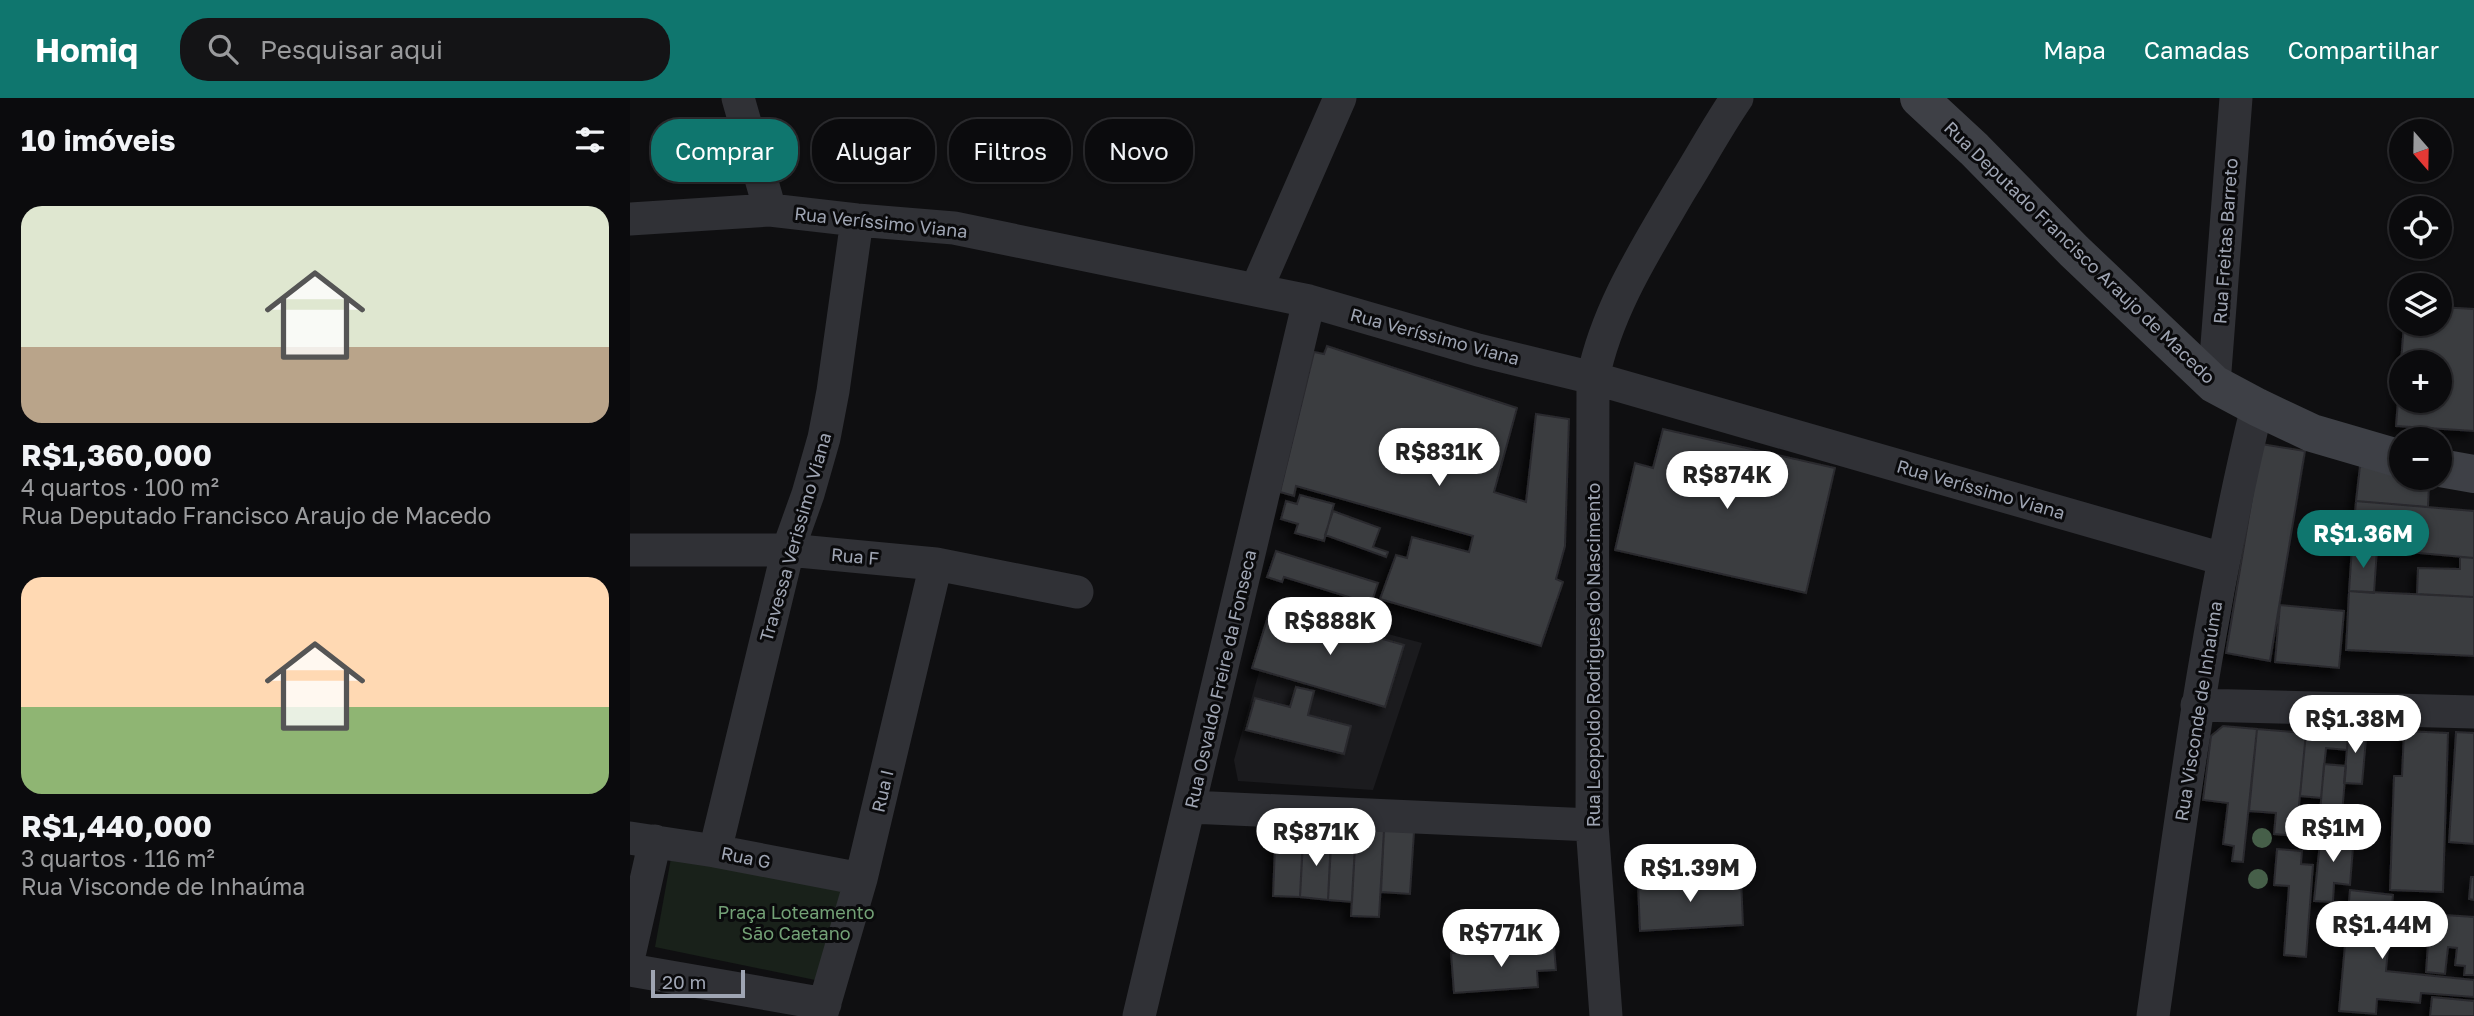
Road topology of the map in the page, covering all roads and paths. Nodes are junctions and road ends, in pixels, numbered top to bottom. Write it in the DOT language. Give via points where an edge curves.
graph roads {
  1 [pos="738,98"];
  2 [pos="1340,98"];
  3 [pos="1737,98"];
  4 [pos="1919,98"];
  5 [pos="2236,98"];
  6 [pos="770,210"];
  7 [pos="630,219"];
  8 [pos="857,220"];
  9 [pos="1256,290"];
  10 [pos="1309,301"];
  11 [pos="1593,378"];
  12 [pos="2214,384"];
  13 [pos="2257,407"];
  14 [pos="2389,455"];
  15 [pos="2452,470"];
  16 [pos="2474,474"];
  17 [pos="630,550"];
  18 [pos="788,550"];
  19 [pos="2223,559"];
  20 [pos="936,564"];
  21 [pos="1077,592"];
  22 [pos="2197,705"];
  23 [pos="2474,712"];
  24 [pos="1190,807"];
  25 [pos="1592,825"];
  26 [pos="642,840"];
  27 [pos="715,851"];
  28 [pos="861,879"];
  29 [pos="630,951"];
  30 [pos="630,971"];
  31 [pos="823,1010"];
  32 [pos="1139,1016"];
  33 [pos="1606,1016"];
  34 [pos="2153,1016"];
  1 -- 6 [label="street"];
  2 -- 9 [label="street"];
  3 -- 11 [label="street, Rua Leopoldo Rodrigues do Nascimento" via="1623,292 1602,340"];
  4 -- 12 [label="street, Rua Deputado Francisco Araujo de Macedo"];
  5 -- 12 [label="street, Rua Freitas Barreto"];
  6 -- 7 [label="street, Rua Veríssimo Viana"];
  6 -- 8 [label="street, Rua Veríssimo Viana"];
  8 -- 9 [label="street, Rua Veríssimo Viana" via="954,228"];
  8 -- 18 [label="street, Travessa Verissimo Viana" via="824,438"];
  9 -- 10 [label="street, Rua Veríssimo Viana"];
  10 -- 11 [label="street, Rua Veríssimo Viana"];
  10 -- 24 [label="street, Rua Osvaldo Freire da Fonseca"];
  11 -- 19 [label="street, Rua Veríssimo Viana"];
  11 -- 25 [label="street, Rua Leopoldo Rodrigues do Nascimento"];
  12 -- 13 [label="street, Rua Deputado Francisco Araujo de Macedo"];
  13 -- 14 [label="street, Rua Deputado Francisco Araujo de Macedo" via="2312,433"];
  13 -- 19 [label="street, Rua Visconde de Inhaúma"];
  15 -- 16 [label="street"];
  17 -- 18 [label="street, Rua F"];
  18 -- 20 [label="street, Rua F"];
  18 -- 27 [label="street, Travessa Verissimo Viana"];
  19 -- 22 [label="street, Rua Visconde de Inhaúma"];
  20 -- 21 [label="street, Rua F"];
  20 -- 28 [label="street, Rua I"];
  22 -- 23 [label="street"];
  22 -- 34 [label="street, Rua Visconde de Inhaúma"];
  24 -- 25 [label="street"];
  24 -- 32 [label="street, Rua Osvaldo Freire da Fonseca"];
  25 -- 33 [label="street, Rua Leopoldo Rodrigues do Nascimento"];
  26 -- 27 [label="street, Rua G"];
  26 -- 29 [label="street"];
  27 -- 28 [label="street, Rua G"];
  28 -- 31 [label="street, Rua I"];
  30 -- 31 [label="street"];
}
